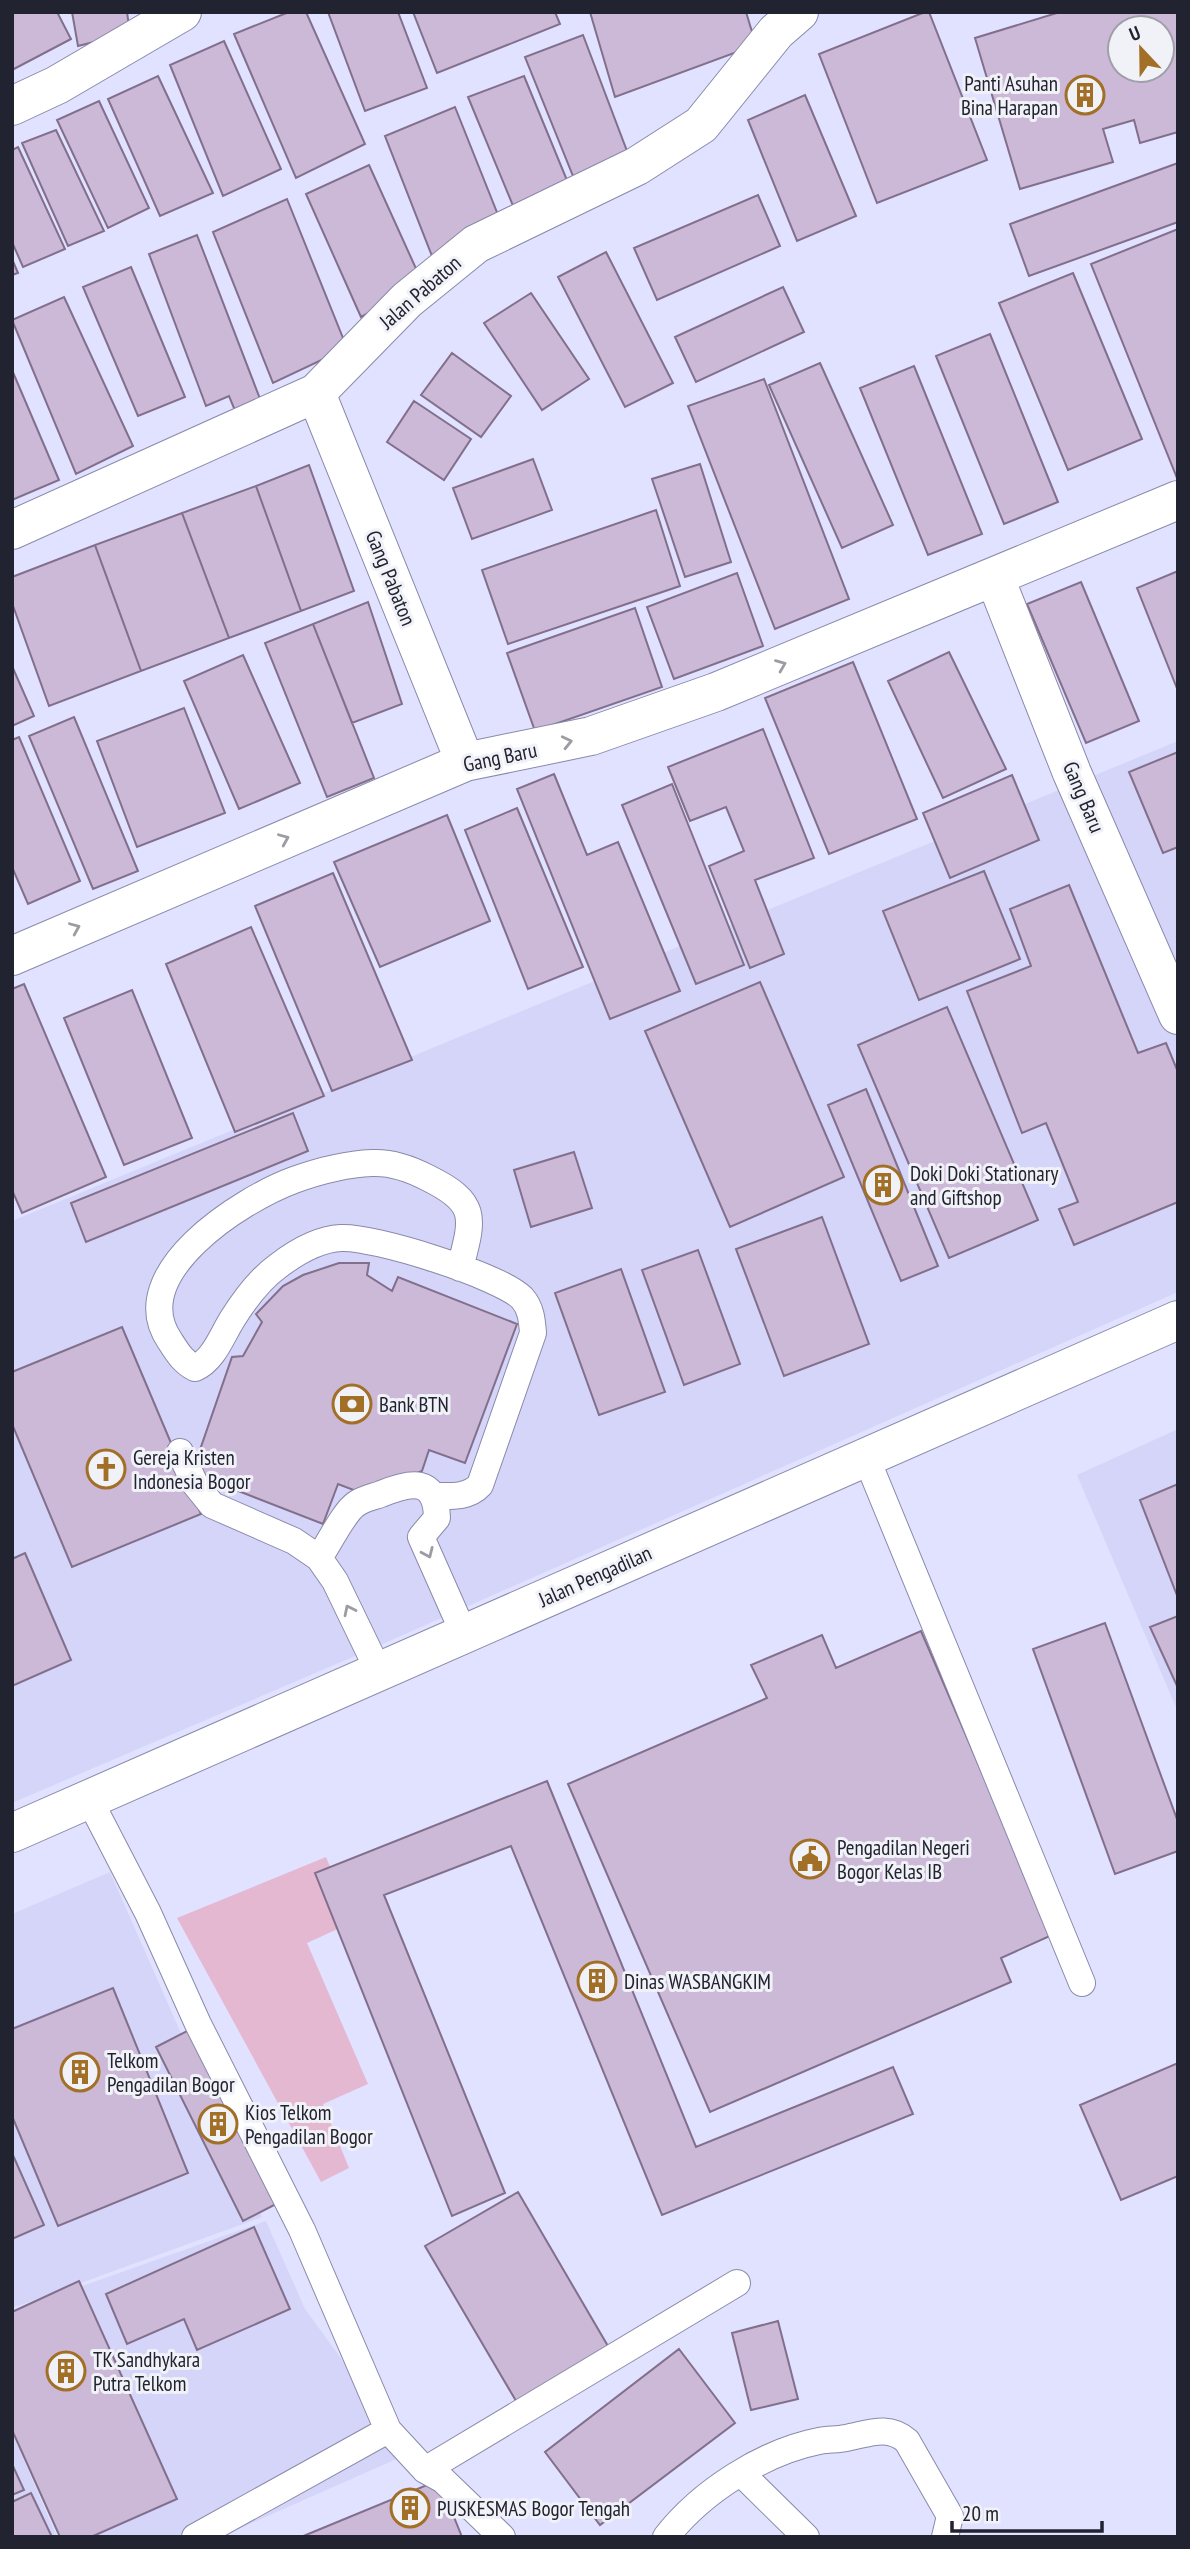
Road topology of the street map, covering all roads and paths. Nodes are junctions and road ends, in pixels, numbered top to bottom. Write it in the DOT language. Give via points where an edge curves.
graph roads {
  1 [pos="182,12"];
  2 [pos="799,12"];
  3 [pos="12,106"];
  4 [pos="316,393"];
  5 [pos="1178,500"];
  6 [pos="12,530"];
  7 [pos="995,578"];
  8 [pos="466,762"];
  9 [pos="12,956"];
  10 [pos="1178,1015"];
  11 [pos="460,1268"];
  12 [pos="1178,1320"];
  13 [pos="180,1452"];
  14 [pos="866,1457"];
  15 [pos="433,1496"];
  16 [pos="319,1558"];
  17 [pos="464,1634"];
  18 [pos="379,1672"];
  19 [pos="89,1798"];
  20 [pos="12,1833"];
  21 [pos="1082,1983"];
  22 [pos="737,2283"];
  23 [pos="388,2430"];
  24 [pos="425,2470"];
  25 [pos="741,2473"];
  26 [pos="195,2537"];
  27 [pos="502,2537"];
  28 [pos="666,2537"];
  29 [pos="806,2537"];
  30 [pos="945,2537"];
  1 -- 3 [label="street"];
  2 -- 4 [label="street, Jalan Pabaton" via="776,32 701,125 637,166 476,244 407,300"];
  4 -- 6 [label="street, Jalan Pabaton"];
  4 -- 8 [label="street, Gang Pabaton"];
  5 -- 7 [label="street, Gang Baru"];
  8 -- 7 [label="street, Gang Baru, one-way" via="591,737 716,692"];
  7 -- 10 [label="street, Gang Baru" via="1072,773"];
  9 -- 8 [label="street, Gang Baru, one-way"];
  11 -- 11 [label="lane" via="371,1240 340,1238 308,1247 254,1288 209,1359 195,1368 186,1364 158,1318 166,1281 210,1227 293,1180 335,1168 374,1163 406,1167 451,1189 463,1199 470,1231"];
  11 -- 15 [label="lane" via="524,1300 532,1316 533,1333 480,1485 463,1495"];
  12 -- 14 [label="street, Jalan Pengadilan"];
  13 -- 16 [label="lane" via="195,1484 212,1505 294,1541"];
  14 -- 17 [label="street, Jalan Pengadilan"];
  14 -- 21 [label="lane"];
  15 -- 16 [label="lane" via="416,1483 403,1484 354,1505"];
  15 -- 17 [label="lane, one-way" via="437,1518 421,1537"];
  18 -- 16 [label="lane, one-way"];
  17 -- 18 [label="street, Jalan Pengadilan"];
  18 -- 19 [label="street, Jalan Pengadilan"];
  19 -- 20 [label="street, Jalan Pengadilan"];
  19 -- 23 [label="lane" via="302,2230"];
  22 -- 24 [label="lane"];
  23 -- 24 [label="lane"];
  23 -- 26 [label="lane"];
  24 -- 27 [label="lane" via="443,2480"];
  25 -- 28 [label="lane" via="678,2521"];
  25 -- 29 [label="lane"];
  25 -- 30 [label="lane" via="820,2441 891,2431 907,2441 950,2516"];
}
